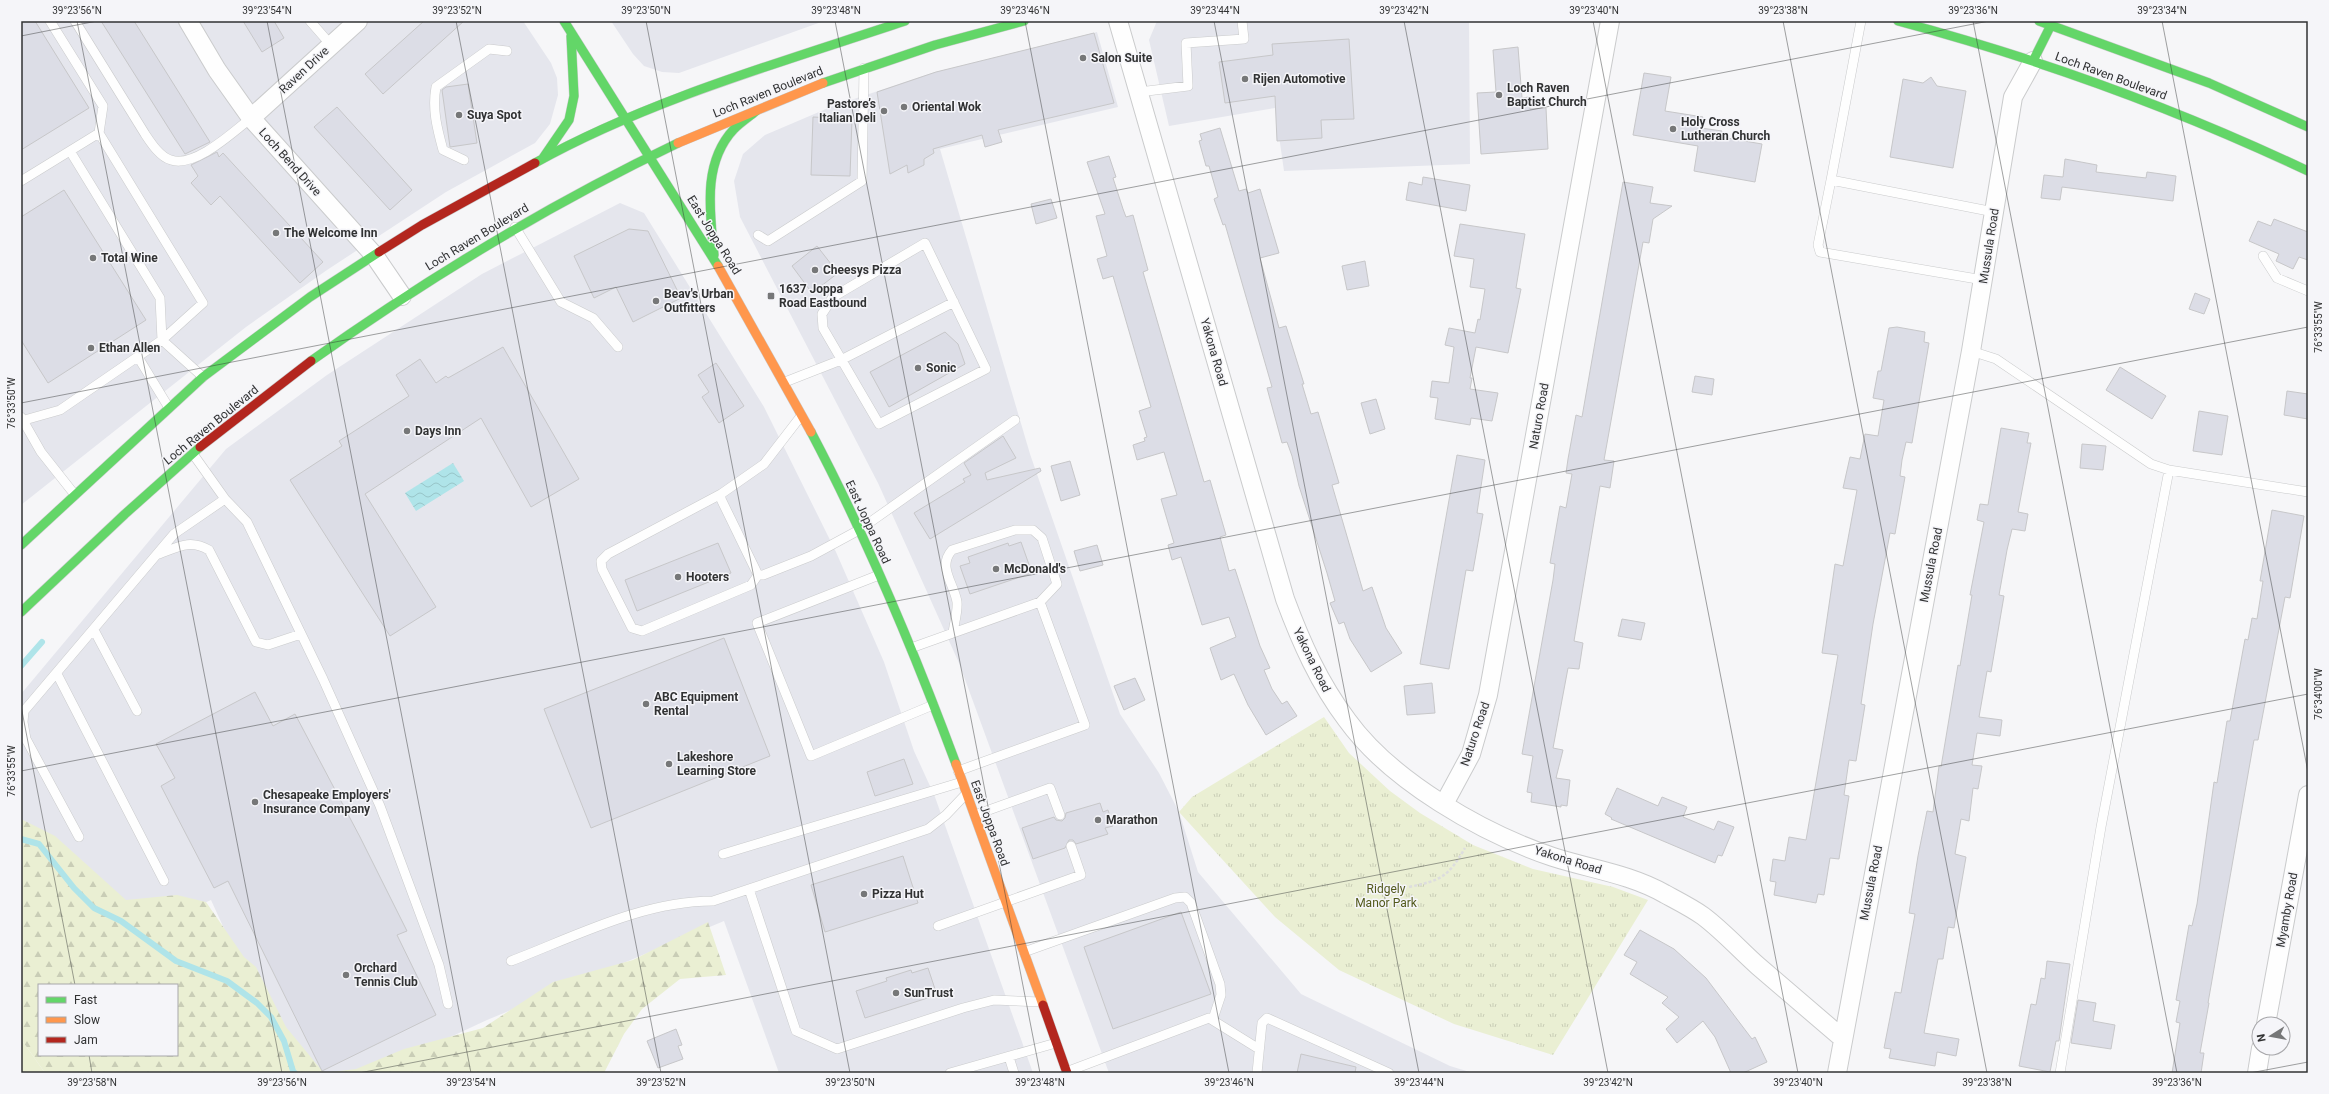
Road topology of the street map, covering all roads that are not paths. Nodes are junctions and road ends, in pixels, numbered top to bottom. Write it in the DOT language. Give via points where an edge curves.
graph roads {
  1 [pos="50,21"];
  2 [pos="75,21"];
  3 [pos="188,21"];
  4 [pos="310,21"];
  5 [pos="358,21"];
  6 [pos="564,21"];
  7 [pos="906,21"];
  8 [pos="1024,21"];
  9 [pos="1118,21"];
  10 [pos="1242,21"];
  11 [pos="1610,21"];
  12 [pos="1861,21"];
  13 [pos="1898,21"];
  14 [pos="2048,22"];
  15 [pos="571,32"];
  16 [pos="331,45"];
  17 [pos="507,51"];
  18 [pos="2033,60"];
  19 [pos="864,68"];
  20 [pos="1139,92"];
  21 [pos="763,105"];
  22 [pos="251,118"];
  23 [pos="626,119"];
  24 [pos="2308,127"];
  25 [pos="99,133"];
  26 [pos="70,151"];
  27 [pos="649,155"];
  28 [pos="543,158"];
  29 [pos="464,160"];
  30 [pos="2308,171"];
  31 [pos="1831,180"];
  32 [pos="21,181"];
  33 [pos="1994,212"];
  34 [pos="515,227"];
  35 [pos="758,235"];
  36 [pos="374,255"];
  37 [pos="2263,256"];
  38 [pos="715,259"];
  39 [pos="1983,280"];
  40 [pos="2308,290"];
  41 [pos="402,296"];
  42 [pos="954,302"];
  43 [pos="162,340"];
  44 [pos="618,347"];
  45 [pos="1971,351"];
  46 [pos="138,357"];
  47 [pos="841,360"];
  48 [pos="203,377"];
  49 [pos="785,382"];
  50 [pos="169,408"];
  51 [pos="802,415"];
  52 [pos="22,420"];
  53 [pos="1015,420"];
  54 [pos="193,454"];
  55 [pos="2169,470"];
  56 [pos="2308,492"];
  57 [pos="721,494"];
  58 [pos="75,495"];
  59 [pos="225,499"];
  60 [pos="859,530"];
  61 [pos="21,545"];
  62 [pos="158,555"];
  63 [pos="879,574"];
  64 [pos="758,575"];
  65 [pos="1040,602"];
  66 [pos="21,612"];
  67 [pos="94,630"];
  68 [pos="953,633"];
  69 [pos="302,634"];
  70 [pos="911,648"];
  71 [pos="57,674"];
  72 [pos="934,705"];
  73 [pos="137,711"];
  74 [pos="958,771"];
  75 [pos="962,782"];
  76 [pos="966,794"];
  77 [pos="2308,795"];
  78 [pos="1444,804"];
  79 [pos="974,815"];
  80 [pos="1060,815"];
  81 [pos="79,837"];
  82 [pos="1071,846"];
  83 [pos="723,854"];
  84 [pos="164,881"];
  85 [pos="749,889"];
  86 [pos="1006,902"];
  87 [pos="938,926"];
  88 [pos="1024,952"];
  89 [pos="511,961"];
  90 [pos="1042,1002"];
  91 [pos="448,1004"];
  92 [pos="2267,1016"];
  93 [pos="1213,1019"];
  94 [pos="1842,1038"];
  95 [pos="1056,1043"];
  96 [pos="1259,1049"];
  97 [pos="2260,1056"];
  98 [pos="1009,1057"];
  99 [pos="1065,1072"];
  100 [pos="950,1073"];
  101 [pos="1014,1073"];
  102 [pos="1257,1073"];
  103 [pos="1389,1073"];
  104 [pos="1837,1073"];
  105 [pos="2060,1073"];
  106 [pos="2257,1073"];
  1 -- 25 [label="lane" via="103,106"];
  2 -- 22 [label="lane" via="145,134 156,149 170,160 196,159"];
  3 -- 22 [label="street, Loch Bend Drive" via="217,70"];
  4 -- 16 [label="lane"];
  5 -- 16 [label="street, Raven Drive"];
  6 -- 15 [label="main road, East Joppa Road"];
  7 -- 23 [label="main road, Loch Raven Boulevard" via="742,75"];
  8 -- 19 [label="main road, Loch Raven Boulevard" via="935,45"];
  9 -- 20 [label="street, Yakona Road"];
  10 -- 20 [label="lane" via="1244,39 1186,43 1188,86"];
  11 -- 78 [label="street, Naturo Road" via="1488,695 1471,754"];
  12 -- 31 [label="lane"];
  13 -- 18 [label="main road, Loch Raven Boulevard"];
  14 -- 18 [label="main road"];
  14 -- 24 [label="main road" via="2201,80"];
  15 -- 23 [label="main road, East Joppa Road"];
  15 -- 28 [label="main road" via="574,96 569,120"];
  16 -- 22 [label="street, Raven Drive"];
  17 -- 29 [label="lane" via="489,49 436,87 435,119 443,150"];
  18 -- 30 [label="main road, Loch Raven Boulevard" via="2205,124"];
  18 -- 33 [label="street, Mussula Road" via="2013,97"];
  19 -- 21 [label="main road, Loch Raven Boulevard"];
  19 -- 35 [label="lane" via="862,181 768,241"];
  20 -- 78 [label="street, Yakona Road" via="1285,598 1298,634 1329,694 1370,748 1398,772"];
  21 -- 27 [label="main road, Loch Raven Boulevard"];
  21 -- 38 [label="main road" via="734,129 715,157 709,188"];
  22 -- 36 [label="street, Loch Bend Drive"];
  23 -- 27 [label="main road, East Joppa Road"];
  23 -- 28 [label="main road, Loch Raven Boulevard"];
  25 -- 26 [label="lane"];
  25 -- 43 [label="lane" via="203,303"];
  26 -- 32 [label="lane"];
  26 -- 43 [label="lane" via="160,298"];
  27 -- 34 [label="main road, Loch Raven Boulevard"];
  27 -- 38 [label="main road, East Joppa Road"];
  28 -- 36 [label="main road, Loch Raven Boulevard" via="482,190"];
  31 -- 33 [label="lane"];
  31 -- 39 [label="lane" via="1818,245 1820,252"];
  33 -- 39 [label="street, Mussula Road"];
  34 -- 41 [label="main road, Loch Raven Boulevard"];
  34 -- 44 [label="lane" via="561,302 593,318"];
  36 -- 41 [label="street, Loch Bend Drive"];
  36 -- 48 [label="main road, Loch Raven Boulevard" via="310,297"];
  37 -- 40 [label="lane" via="2277,278"];
  38 -- 49 [label="main road, East Joppa Road"];
  39 -- 45 [label="street, Mussula Road"];
  41 -- 54 [label="main road, Loch Raven Boulevard" via="232,421"];
  42 -- 47 [label="lane"];
  42 -- 47 [label="lane" via="924,243 833,297 822,314 823,328"];
  42 -- 47 [label="lane" via="986,369 879,424"];
  43 -- 46 [label="lane"];
  43 -- 48 [label="lane"];
  45 -- 55 [label="lane" via="1996,360 2123,447 2151,464"];
  45 -- 94 [label="street, Mussula Road"];
  46 -- 50 [label="lane"];
  46 -- 52 [label="lane" via="60,410"];
  47 -- 49 [label="lane"];
  48 -- 50 [label="main road, Loch Raven Boulevard"];
  49 -- 51 [label="main road, East Joppa Road"];
  50 -- 58 [label="main road, Loch Raven Boulevard"];
  51 -- 57 [label="lane" via="764,464"];
  51 -- 60 [label="main road, East Joppa Road"];
  52 -- 58 [label="lane" via="41,452"];
  53 -- 60 [label="lane"];
  54 -- 59 [label="lane"];
  54 -- 66 [label="main road, Loch Raven Boulevard"];
  55 -- 56 [label="lane"];
  55 -- 105 [label="lane" via="2101,827"];
  57 -- 64 [label="lane" via="721,499"];
  57 -- 64 [label="lane" via="608,554 602,561 602,569 632,628 642,631 751,585"];
  58 -- 61 [label="main road, Loch Raven Boulevard"];
  59 -- 62 [label="lane" via="174,534"];
  59 -- 69 [label="lane" via="247,522"];
  60 -- 63 [label="main road, East Joppa Road"];
  60 -- 64 [label="lane" via="811,556"];
  62 -- 67 [label="lane"];
  62 -- 69 [label="lane" via="184,545 198,544 209,550 256,642 268,645"];
  63 -- 70 [label="main road, East Joppa Road"];
  63 -- 72 [label="lane" via="757,623 810,756"];
  65 -- 68 [label="lane"];
  65 -- 68 [label="lane" via="1057,584 1042,538 1033,530 1015,530 952,550 945,565 957,603"];
  65 -- 74 [label="lane" via="1085,725"];
  67 -- 71 [label="lane"];
  67 -- 73 [label="lane"];
  68 -- 70 [label="lane"];
  69 -- 91 [label="lane" via="380,806 439,964"];
  70 -- 72 [label="main road, East Joppa Road"];
  71 -- 81 [label="lane" via="24,711 23,722 26,739"];
  71 -- 84 [label="lane"];
  72 -- 74 [label="main road, East Joppa Road"];
  74 -- 75 [label="main road, East Joppa Road"];
  75 -- 76 [label="main road, East Joppa Road"];
  75 -- 83 [label="lane"];
  76 -- 79 [label="main road, East Joppa Road"];
  76 -- 85 [label="lane" via="928,829"];
  77 -- 92 [label="street, Myamby Road"];
  78 -- 94 [label="street, Yakona Road" via="1509,840 1554,857 1633,880 1670,896 1703,916"];
  79 -- 80 [label="lane" via="1050,788"];
  79 -- 86 [label="main road, East Joppa Road"];
  82 -- 86 [label="lane" via="1082,875"];
  85 -- 89 [label="lane" via="713,901 668,904"];
  85 -- 90 [label="lane" via="796,1030 837,1049 994,1000"];
  86 -- 87 [label="lane"];
  86 -- 88 [label="main road, East Joppa Road"];
  88 -- 90 [label="main road, East Joppa Road"];
  88 -- 93 [label="lane" via="1175,898 1185,898 1191,903 1220,984 1221,995"];
  90 -- 95 [label="main road, East Joppa Road"];
  93 -- 96 [label="lane"];
  93 -- 99 [label="lane" via="1208,1018"];
  94 -- 104 [label="street, Mussula Road"];
  95 -- 98 [label="lane"];
  95 -- 99 [label="main road, East Joppa Road"];
  96 -- 102 [label="lane"];
  96 -- 103 [label="lane" via="1262,1022 1268,1018"];
  97 -- 106 [label="street"];
  98 -- 100 [label="lane"];
  98 -- 101 [label="lane"];
}
